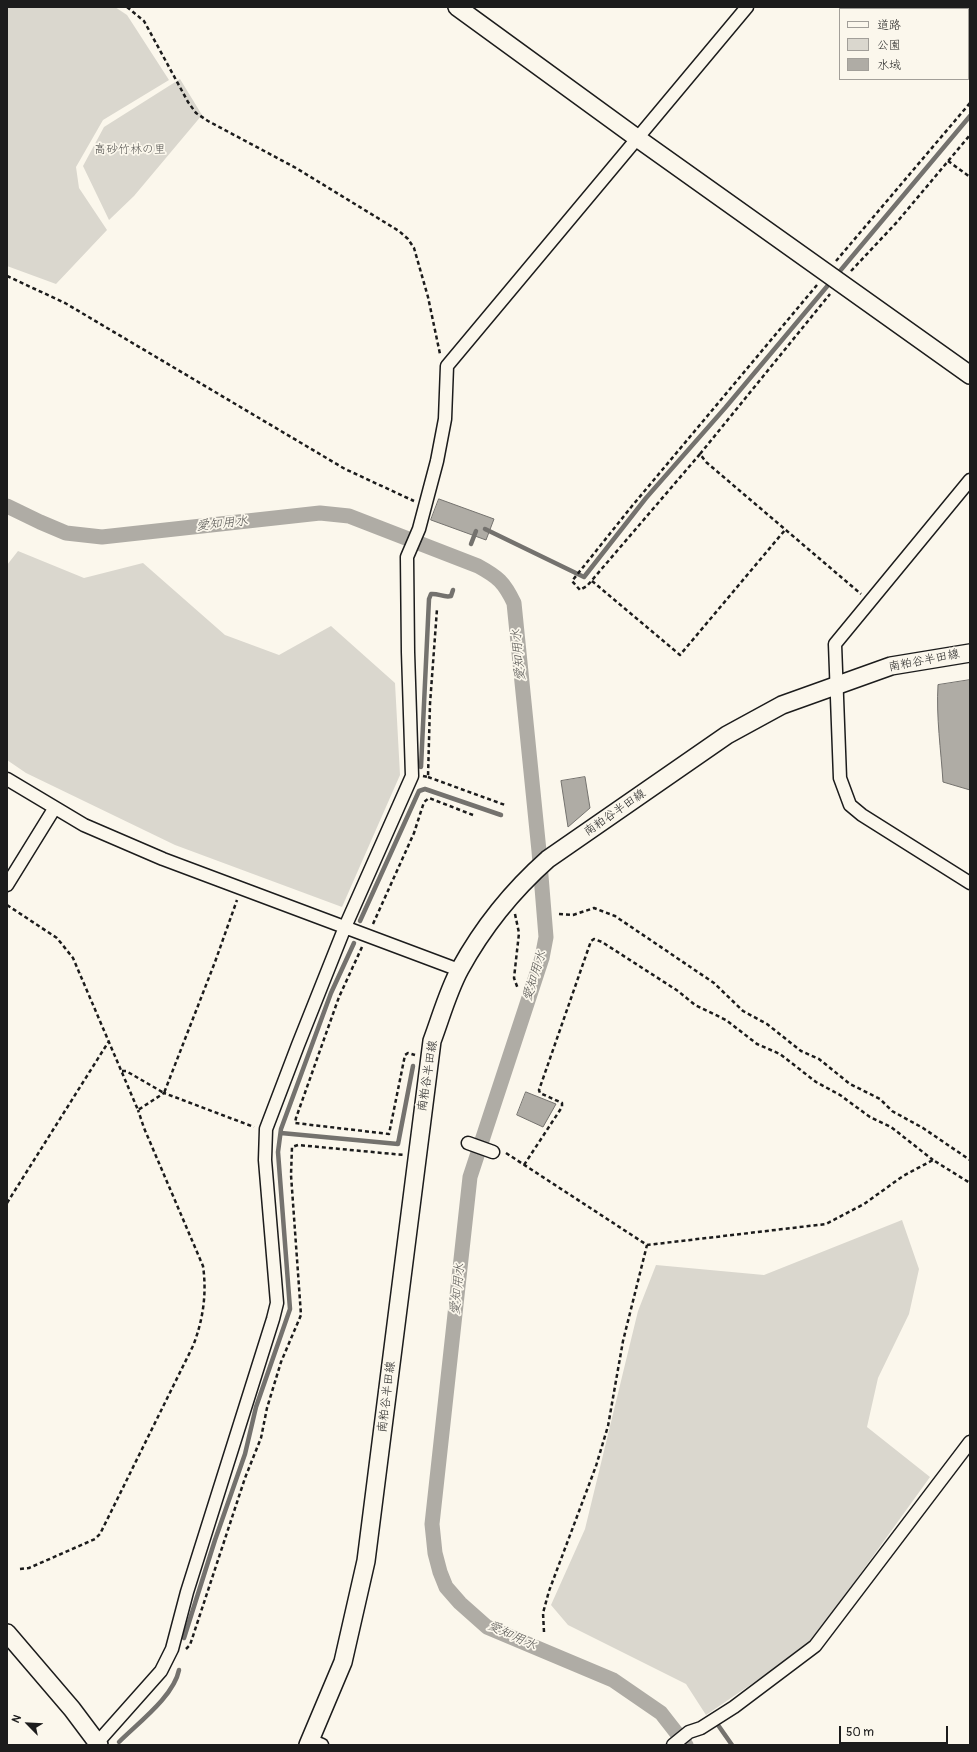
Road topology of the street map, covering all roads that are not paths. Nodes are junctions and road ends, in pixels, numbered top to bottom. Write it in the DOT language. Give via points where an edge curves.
graph roads {
  1 [pos="457,7"];
  2 [pos="747,7"];
  3 [pos="638,138"];
  4 [pos="970,375"];
  5 [pos="970,480"];
  6 [pos="970,653"];
  7 [pos="836,686"];
  8 [pos="7,779"];
  9 [pos="54,809"];
  10 [pos="970,883"];
  11 [pos="7,885"];
  12 [pos="345,927"];
  13 [pos="459,970"];
  14 [pos="468,1143"];
  15 [pos="493,1152"];
  16 [pos="970,1442"];
  17 [pos="7,1633"];
  18 [pos="313,1743"];
  19 [pos="98,1744"];
  20 [pos="673,1745"];
  1 -- 3 [label="main road"];
  2 -- 3 [label="street"];
  3 -- 4 [label="main road"];
  3 -- 12 [label="street" via="447,366 445,419 437,461 419,529 407,557 412,773"];
  5 -- 7 [label="street" via="834,644"];
  6 -- 7 [label="main road, 南粕谷半田線" via="891,666"];
  7 -- 10 [label="street" via="840,778 850,805"];
  7 -- 13 [label="main road, 南粕谷半田線" via="782,705 727,735 548,860 531,874 491,918"];
  8 -- 9 [label="street"];
  9 -- 11 [label="street"];
  9 -- 12 [label="street" via="156,856"];
  12 -- 13 [label="street"];
  12 -- 19 [label="street" via="266,1131 264,1160 277,1303 273,1320 187,1592 172,1649 156,1677"];
  13 -- 18 [label="main road, 南粕谷半田線" via="432,1041 366,1561 343,1662"];
  14 -- 15 [label="street"];
  16 -- 20 [label="street" via="815,1646 734,1707 701,1728 689,1732"];
  17 -- 19 [label="main road" via="72,1709"];
}
